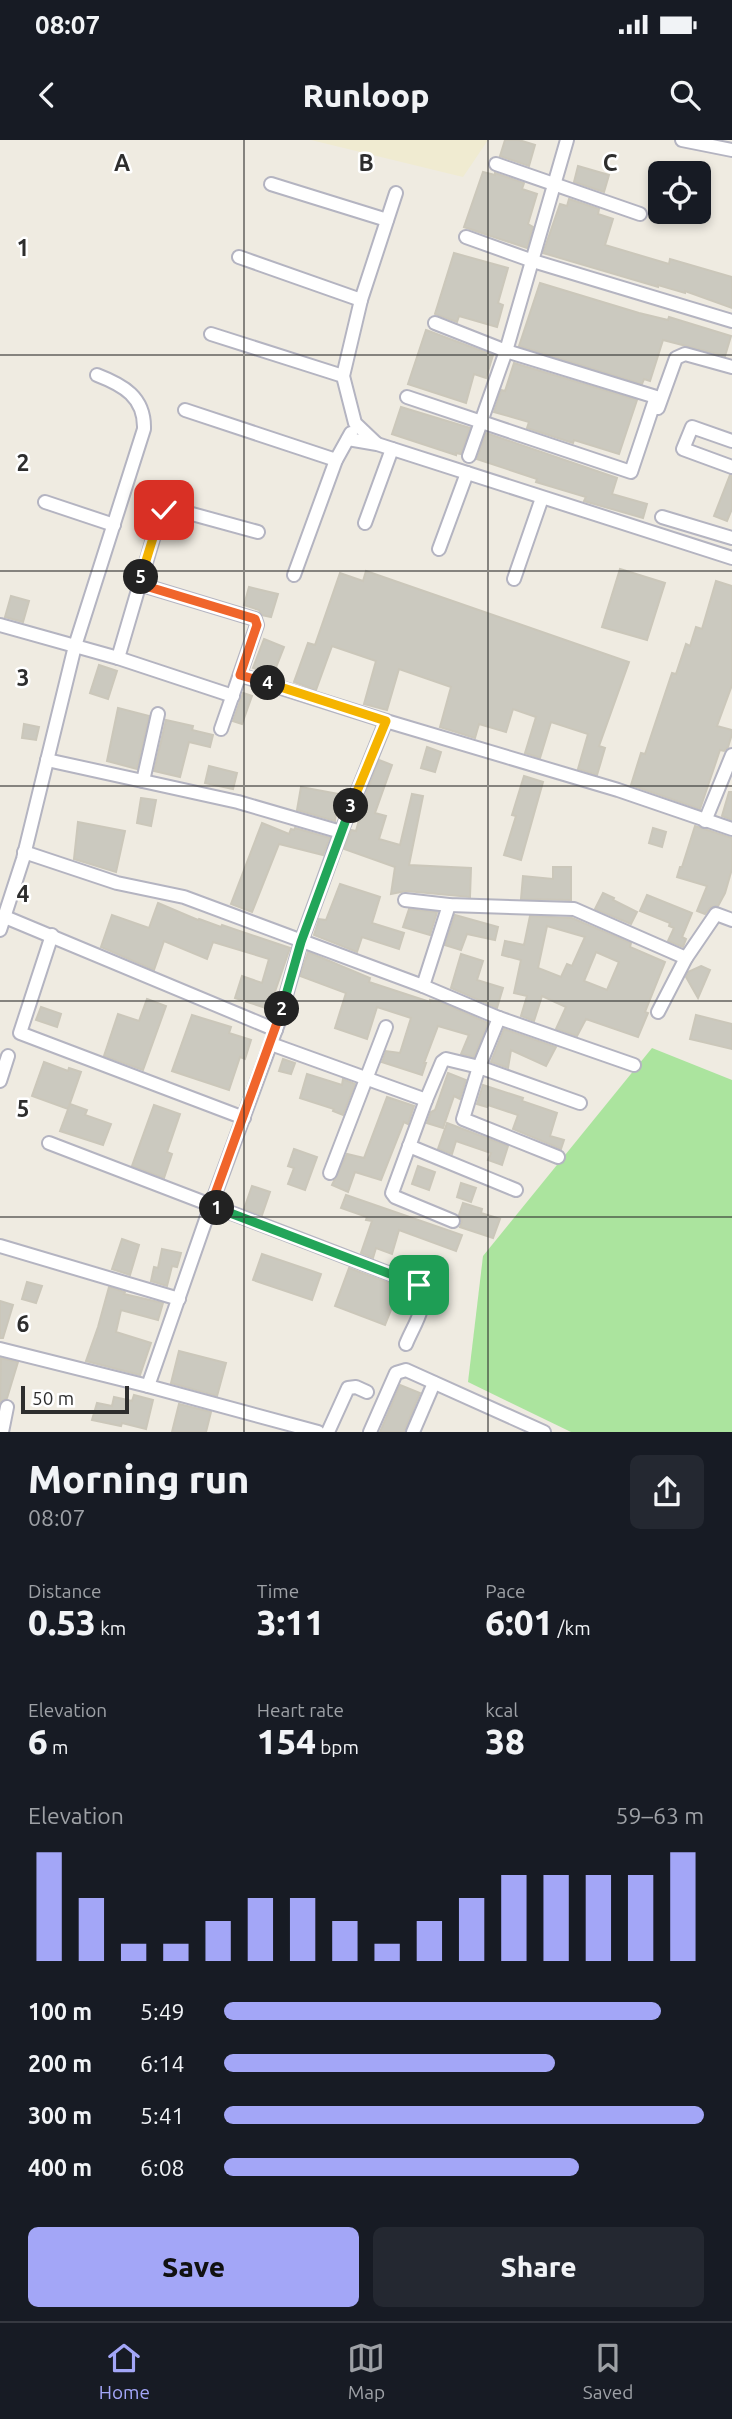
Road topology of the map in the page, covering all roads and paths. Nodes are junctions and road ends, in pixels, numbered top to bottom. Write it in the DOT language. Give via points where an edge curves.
graph roads {
  1 [pos="682,140"];
  2 [pos="567,141"];
  3 [pos="732,150"];
  4 [pos="496,163"];
  5 [pos="271,184"];
  6 [pos="555,184"];
  7 [pos="396,192"];
  8 [pos="640,214"];
  9 [pos="387,220"];
  10 [pos="466,237"];
  11 [pos="239,257"];
  12 [pos="533,261"];
  13 [pos="361,300"];
  14 [pos="732,321"];
  15 [pos="435,323"];
  16 [pos="211,334"];
  17 [pos="506,351"];
  18 [pos="732,367"];
  19 [pos="97,375"];
  20 [pos="343,376"];
  21 [pos="407,397"];
  22 [pos="185,410"];
  23 [pos="482,421"];
  24 [pos="355,423"];
  25 [pos="348,439"];
  26 [pos="732,441"];
  27 [pos="646,443"];
  28 [pos="377,444"];
  29 [pos="392,449"];
  30 [pos="469,456"];
  31 [pos="336,460"];
  32 [pos="732,467"];
  33 [pos="467,473"];
  34 [pos="542,498"];
  35 [pos="45,502"];
  36 [pos="662,517"];
  37 [pos="365,523"];
  38 [pos="114,525"];
  39 [pos="258,532"];
  40 [pos="732,538"];
  41 [pos="439,549"];
  42 [pos="732,558"];
  43 [pos="294,575"];
  44 [pos="514,579"];
  45 [pos="139,584"];
  46 [pos="0,625"];
  47 [pos="75,646"];
  48 [pos="118,658"];
  49 [pos="240,675"];
  50 [pos="233,696"];
  51 [pos="158,713"];
  52 [pos="386,721"];
  53 [pos="221,729"];
  54 [pos="732,755"];
  55 [pos="47,760"];
  56 [pos="143,781"];
  57 [pos="705,821"];
  58 [pos="732,829"];
  59 [pos="341,832"];
  60 [pos="24,852"];
  61 [pos="405,900"];
  62 [pos="449,905"];
  63 [pos="5,917"];
  64 [pos="732,920"];
  65 [pos="0,930"];
  66 [pos="52,935"];
  67 [pos="301,942"];
  68 [pos="687,958"];
  69 [pos="423,986"];
  70 [pos="658,1012"];
  71 [pos="499,1018"];
  72 [pos="386,1027"];
  73 [pos="276,1030"];
  74 [pos="271,1044"];
  75 [pos="8,1056"];
  76 [pos="634,1065"];
  77 [pos="479,1067"];
  78 [pos="367,1079"];
  79 [pos="0,1081"];
  80 [pos="426,1100"];
  81 [pos="580,1103"];
  82 [pos="244,1118"];
  83 [pos="49,1143"];
  84 [pos="409,1146"];
  85 [pos="558,1157"];
  86 [pos="330,1173"];
  87 [pos="516,1190"];
  88 [pos="211,1205"];
  89 [pos="453,1221"];
  90 [pos="0,1246"];
  91 [pos="179,1299"];
  92 [pos="405,1344"];
  93 [pos="0,1349"];
  94 [pos="434,1383"];
  95 [pos="148,1386"];
  96 [pos="367,1392"];
  97 [pos="7,1407"];
  98 [pos="2,1432"];
  99 [pos="318,1432"];
  100 [pos="328,1432"];
  101 [pos="370,1432"];
  102 [pos="413,1432"];
  103 [pos="544,1432"];
  1 -- 3 [label="street"];
  2 -- 6 [label="street"];
  4 -- 6 [label="street"];
  5 -- 9 [label="street"];
  6 -- 8 [label="street"];
  6 -- 12 [label="street"];
  7 -- 9 [label="street"];
  9 -- 13 [label="street"];
  10 -- 12 [label="street"];
  11 -- 13 [label="street"];
  12 -- 14 [label="street"];
  12 -- 17 [label="street"];
  13 -- 20 [label="street"];
  15 -- 17 [label="street"];
  16 -- 20 [label="street"];
  17 -- 23 [label="street"];
  17 -- 23 [label="street" via="656,397 631,472"];
  18 -- 27 [label="street" via="685,354 676,358"];
  19 -- 38 [label="street" via="133,394 143,410 144,429"];
  20 -- 24 [label="street"];
  21 -- 23 [label="street"];
  22 -- 31 [label="street"];
  23 -- 30 [label="street"];
  24 -- 25 [label="street"];
  24 -- 28 [label="street"];
  25 -- 28 [label="street"];
  25 -- 31 [label="street"];
  26 -- 32 [label="street" via="692,427 683,449"];
  28 -- 29 [label="street"];
  29 -- 33 [label="street"];
  29 -- 37 [label="street"];
  31 -- 43 [label="street"];
  33 -- 34 [label="street"];
  33 -- 41 [label="street"];
  34 -- 42 [label="street"];
  34 -- 44 [label="street"];
  35 -- 38 [label="street"];
  36 -- 40 [label="street"];
  38 -- 47 [label="street"];
  39 -- 45 [label="street" via="164,510"];
  45 -- 48 [label="street"];
  45 -- 49 [label="street" via="255,619"];
  46 -- 47 [label="street"];
  47 -- 48 [label="street"];
  47 -- 55 [label="street"];
  48 -- 50 [label="street"];
  49 -- 50 [label="street"];
  49 -- 52 [label="street"];
  50 -- 53 [label="street"];
  51 -- 56 [label="street"];
  52 -- 57 [label="street" via="618,790"];
  52 -- 59 [label="street"];
  54 -- 57 [label="street"];
  55 -- 56 [label="street"];
  55 -- 60 [label="street"];
  56 -- 59 [label="street"];
  57 -- 58 [label="street"];
  59 -- 67 [label="street"];
  60 -- 63 [label="street"];
  60 -- 67 [label="street" via="117,883 184,897"];
  61 -- 62 [label="street"];
  62 -- 68 [label="street" via="574,909"];
  62 -- 69 [label="street"];
  63 -- 65 [label="street"];
  63 -- 66 [label="street"];
  64 -- 68 [label="street" via="716,914"];
  66 -- 73 [label="street"];
  66 -- 82 [label="street" via="20,1033"];
  67 -- 69 [label="street"];
  67 -- 73 [label="street"];
  68 -- 70 [label="street"];
  69 -- 71 [label="street"];
  71 -- 76 [label="street"];
  71 -- 77 [label="street"];
  72 -- 78 [label="street"];
  73 -- 74 [label="street"];
  74 -- 78 [label="street"];
  74 -- 82 [label="street"];
  75 -- 79 [label="street"];
  77 -- 80 [label="street" via="446,1059"];
  77 -- 81 [label="street"];
  77 -- 85 [label="street" via="463,1119"];
  78 -- 80 [label="street"];
  78 -- 86 [label="street"];
  80 -- 84 [label="street"];
  82 -- 88 [label="street"];
  83 -- 88 [label="street"];
  84 -- 87 [label="street"];
  84 -- 89 [label="street" via="392,1193"];
  88 -- 91 [label="street"];
  88 -- 92 [label="street" via="419,1285 424,1301"];
  90 -- 91 [label="street"];
  91 -- 95 [label="street"];
  93 -- 95 [label="street"];
  94 -- 101 [label="street" via="398,1371"];
  94 -- 102 [label="street"];
  94 -- 103 [label="street"];
  95 -- 99 [label="street"];
  96 -- 100 [label="street" via="348,1388"];
  97 -- 98 [label="street"];
}
